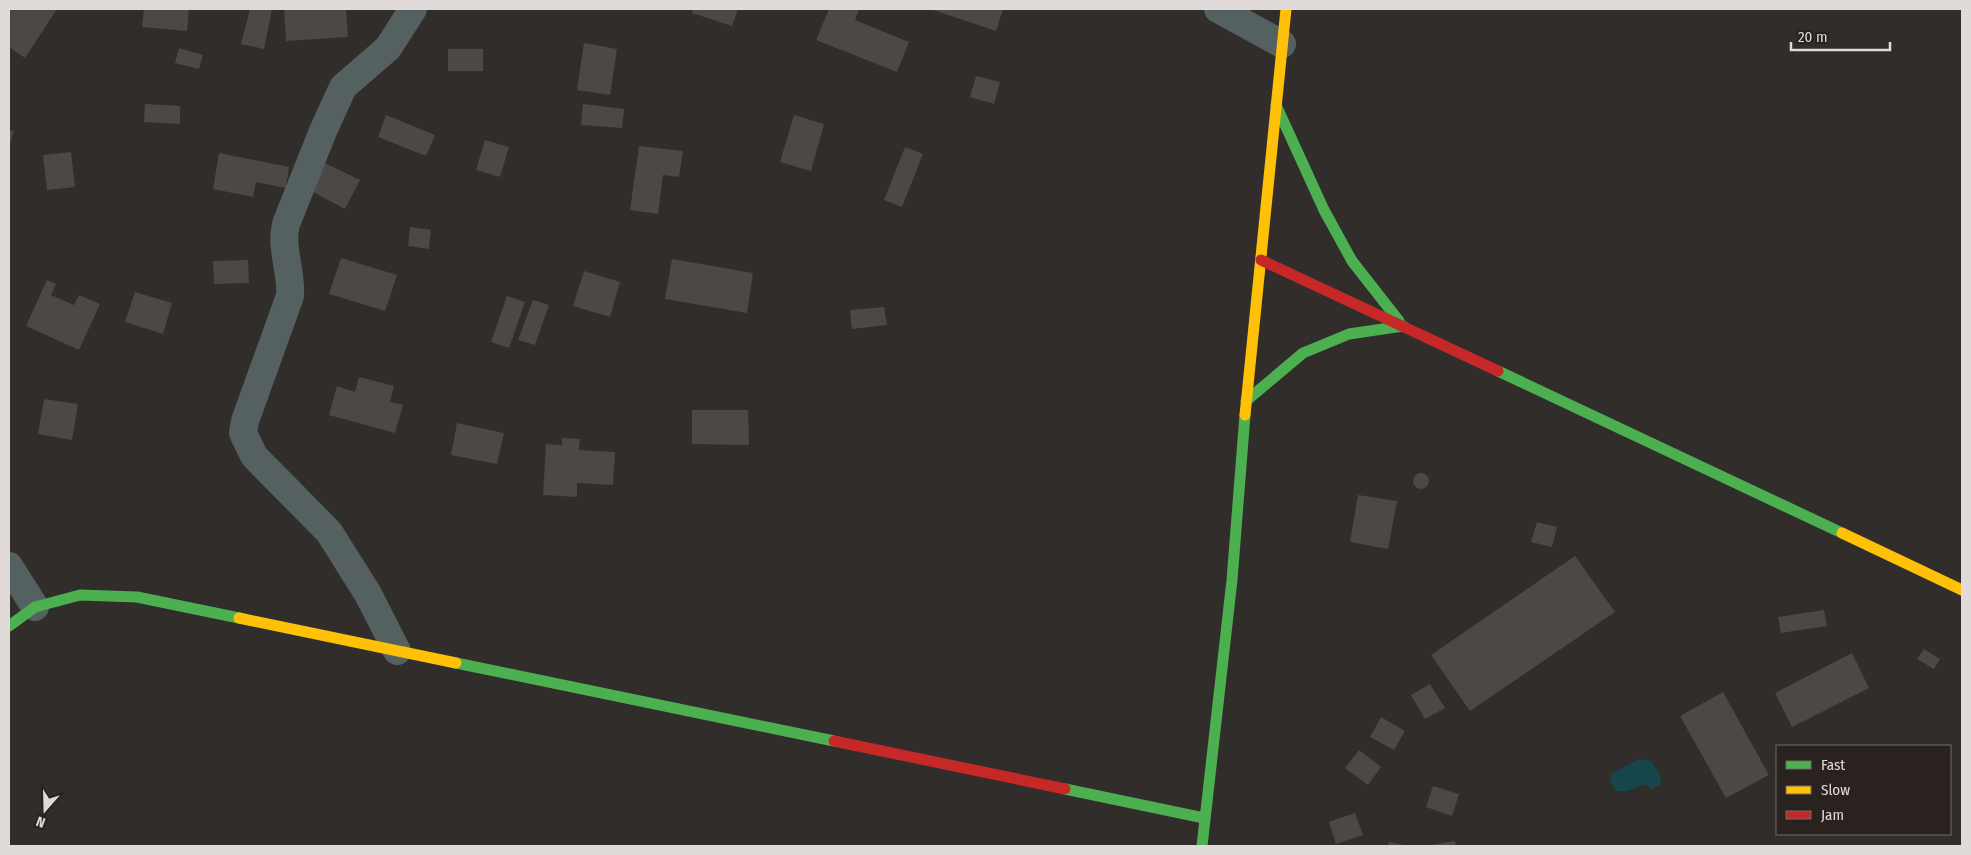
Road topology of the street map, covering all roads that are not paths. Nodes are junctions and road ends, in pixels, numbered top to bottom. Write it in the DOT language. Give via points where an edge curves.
graph roads {
  1 [pos="413,9"];
  2 [pos="1218,9"];
  3 [pos="1286,9"];
  4 [pos="1282,44"];
  5 [pos="1276,104"];
  6 [pos="1261,260"];
  7 [pos="1403,326"];
  8 [pos="1246,401"];
  9 [pos="9,566"];
  10 [pos="1962,590"];
  11 [pos="35,607"];
  12 [pos="9,626"];
  13 [pos="397,651"];
  14 [pos="1204,818"];
  15 [pos="1202,846"];
  1 -- 13 [label="street" via="388,48 343,87 323,131 282,238 291,284 290,296 243,433 254,456 329,532 368,594"];
  2 -- 4 [label="street"];
  3 -- 4 [label="street"];
  4 -- 5 [label="street"];
  5 -- 6 [label="street"];
  5 -- 7 [label="street" via="1324,210 1352,261"];
  6 -- 7 [label="street"];
  6 -- 8 [label="street"];
  7 -- 8 [label="street" via="1349,334 1303,353"];
  7 -- 10 [label="street"];
  8 -- 14 [label="street" via="1232,580"];
  9 -- 11 [label="street"];
  11 -- 12 [label="street"];
  11 -- 13 [label="street" via="80,595 137,597"];
  13 -- 14 [label="street"];
  14 -- 15 [label="street"];
}
